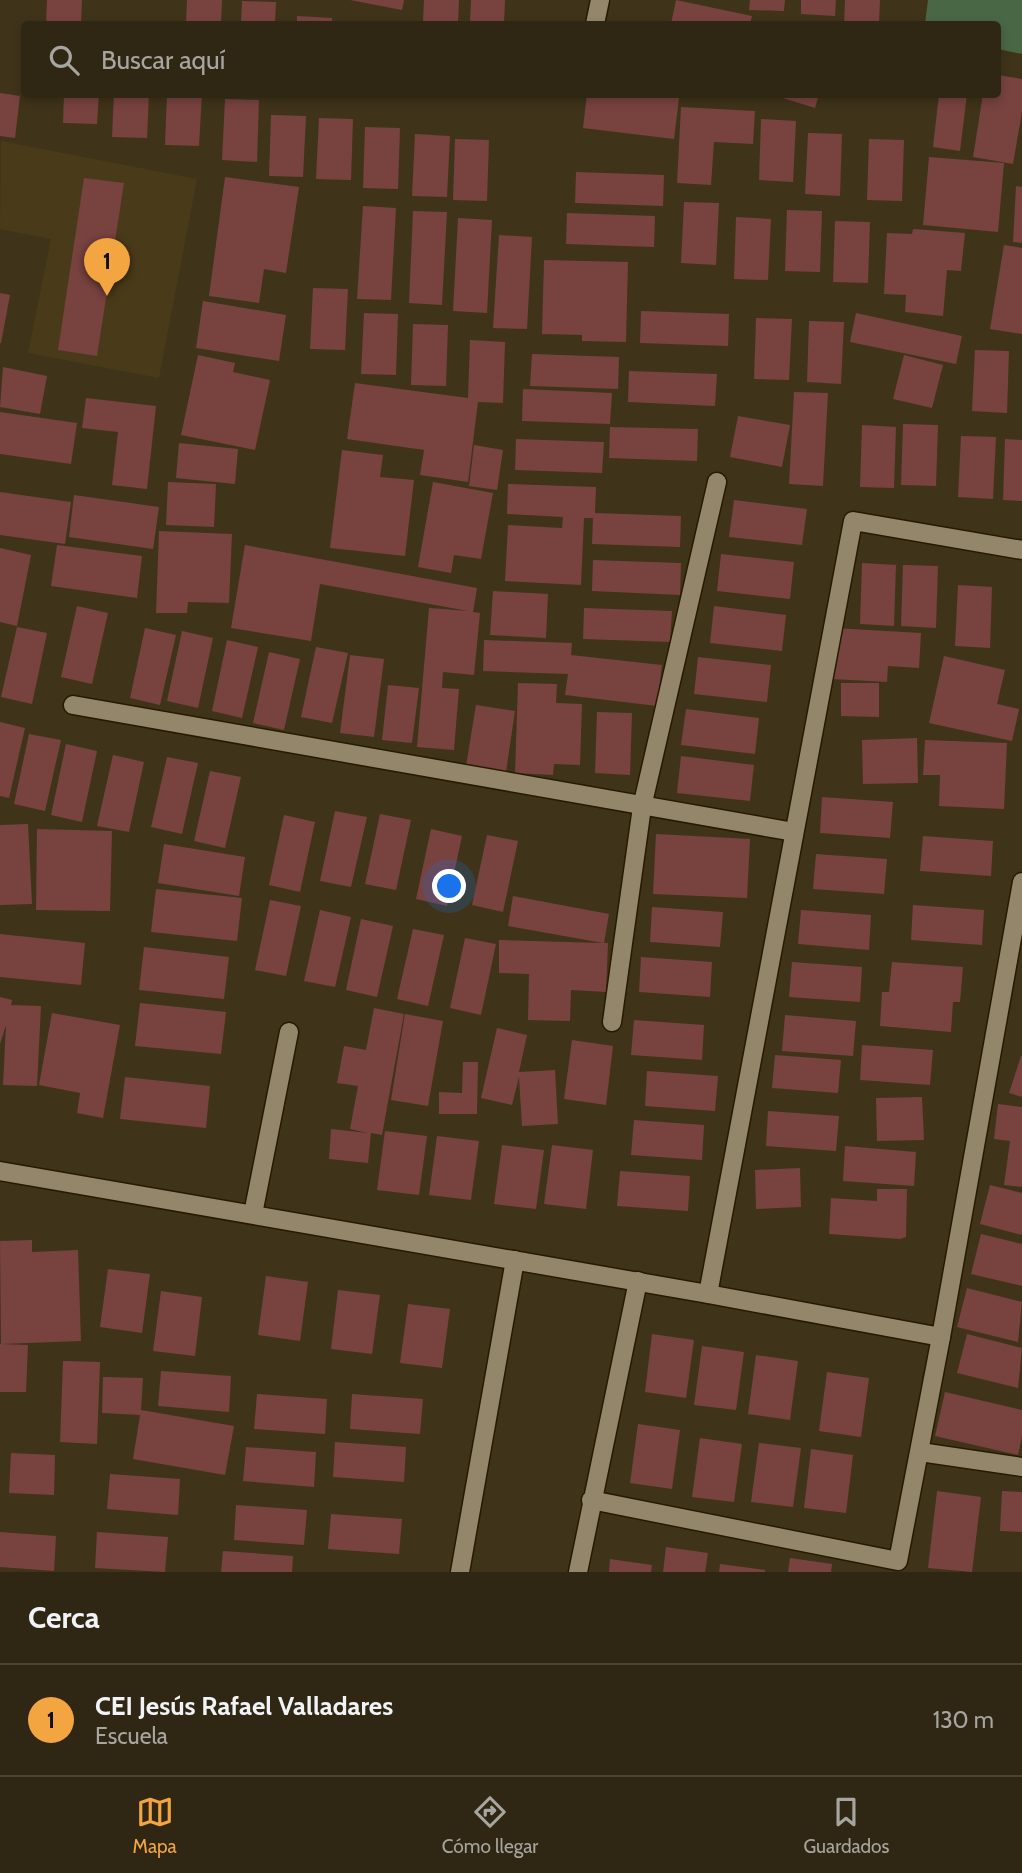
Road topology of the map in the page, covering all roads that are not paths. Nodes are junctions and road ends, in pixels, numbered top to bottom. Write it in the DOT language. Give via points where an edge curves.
graph roads {
  1 [pos="600,0"];
  2 [pos="596,21"];
  3 [pos="717,482"];
  4 [pos="1022,550"];
  5 [pos="73,705"];
  6 [pos="642,807"];
  7 [pos="794,832"];
  8 [pos="1022,882"];
  9 [pos="612,1022"];
  10 [pos="289,1032"];
  11 [pos="0,1171"];
  12 [pos="253,1214"];
  13 [pos="515,1260"];
  14 [pos="638,1281"];
  15 [pos="708,1294"];
  16 [pos="942,1337"];
  17 [pos="919,1452"];
  18 [pos="1022,1467"];
  19 [pos="592,1500"];
  20 [pos="897,1566"];
  21 [pos="460,1572"];
  22 [pos="578,1572"];
  1 -- 2 [label="street"];
  3 -- 6 [label="street"];
  4 -- 7 [label="street" via="853,522"];
  5 -- 6 [label="street"];
  6 -- 7 [label="street"];
  6 -- 9 [label="street"];
  7 -- 15 [label="street"];
  8 -- 16 [label="street"];
  10 -- 12 [label="street"];
  11 -- 12 [label="street"];
  12 -- 13 [label="street"];
  13 -- 14 [label="street"];
  13 -- 21 [label="street"];
  14 -- 15 [label="street"];
  14 -- 19 [label="street"];
  15 -- 16 [label="street"];
  16 -- 17 [label="street"];
  17 -- 18 [label="street"];
  17 -- 20 [label="street"];
  19 -- 20 [label="street"];
  19 -- 22 [label="street"];
}
